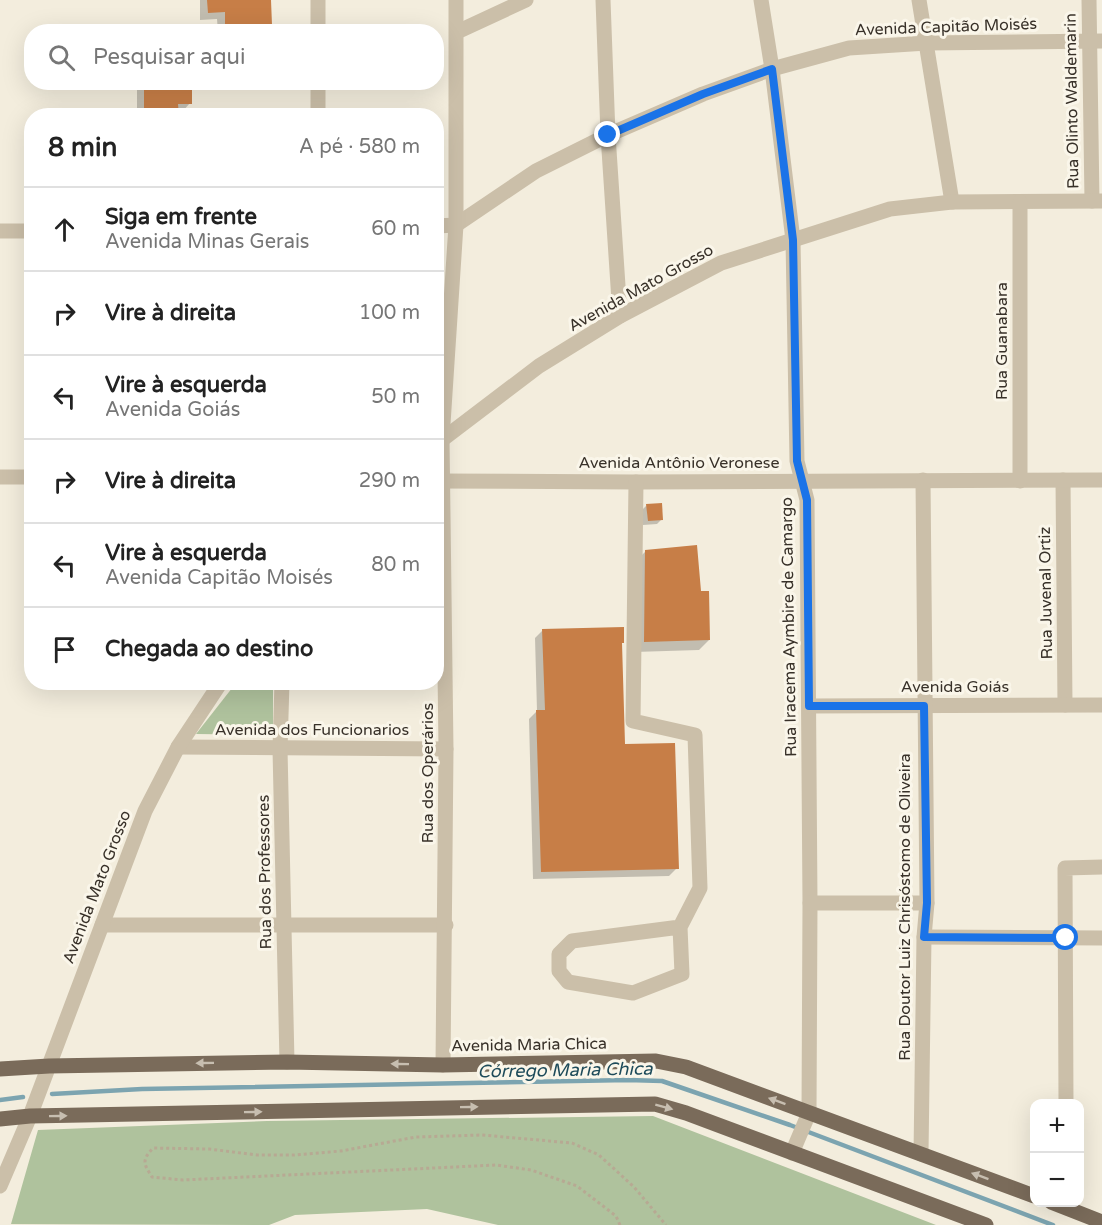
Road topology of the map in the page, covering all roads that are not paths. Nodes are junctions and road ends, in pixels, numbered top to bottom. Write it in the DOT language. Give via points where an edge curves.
graph roads {
  1 [pos="318,0"];
  2 [pos="456,0"];
  3 [pos="526,0"];
  4 [pos="603,0"];
  5 [pos="761,0"];
  6 [pos="919,0"];
  7 [pos="1089,0"];
  8 [pos="318,24"];
  9 [pos="457,32"];
  10 [pos="1095,41"];
  11 [pos="927,43"];
  12 [pos="772,69"];
  13 [pos="318,90"];
  14 [pos="318,108"];
  15 [pos="608,135"];
  16 [pos="1097,201"];
  17 [pos="952,202"];
  18 [pos="1020,202"];
  19 [pos="456,225"];
  20 [pos="444,226"];
  21 [pos="0,231"];
  22 [pos="24,231"];
  23 [pos="793,240"];
  24 [pos="620,316"];
  25 [pos="444,378"];
  26 [pos="444,438"];
  27 [pos="0,477"];
  28 [pos="24,477"];
  29 [pos="922,480"];
  30 [pos="1020,480"];
  31 [pos="1063,480"];
  32 [pos="1102,480"];
  33 [pos="444,481"];
  34 [pos="802,481"];
  35 [pos="636,482"];
  36 [pos="444,660"];
  37 [pos="216,690"];
  38 [pos="282,690"];
  39 [pos="1065,705"];
  40 [pos="1102,705"];
  41 [pos="809,706"];
  42 [pos="924,706"];
  43 [pos="178,747"];
  44 [pos="280,749"];
  45 [pos="446,749"];
  46 [pos="1102,867"];
  47 [pos="810,903"];
  48 [pos="927,903"];
  49 [pos="284,924"];
  50 [pos="102,925"];
  51 [pos="446,925"];
  52 [pos="680,927"];
  53 [pos="924,937"];
  54 [pos="1066,938"];
  55 [pos="1102,938"];
  56 [pos="287,1062"];
  57 [pos="443,1065"];
  58 [pos="49,1066"];
  59 [pos="0,1069"];
  60 [pos="1066,1099"];
  61 [pos="808,1115"];
  62 [pos="30,1116"];
  63 [pos="0,1119"];
  64 [pos="793,1150"];
  65 [pos="921,1154"];
  66 [pos="0,1185"];
  67 [pos="1030,1194"];
  68 [pos="1069,1207"];
  69 [pos="1102,1221"];
  70 [pos="986,1225"];
  1 -- 8 [label="street"];
  2 -- 9 [label="street, Rua dos Operários"];
  3 -- 9 [label="street"];
  4 -- 15 [label="street"];
  5 -- 12 [label="street, Rua Iracema Aymbire de Camargo"];
  6 -- 11 [label="street"];
  7 -- 10 [label="street, Rua Olinto Waldemarin"];
  9 -- 19 [label="street, Rua dos Operários"];
  10 -- 11 [label="street, Avenida Capitão Moisés"];
  10 -- 16 [label="street, Rua Olinto Waldemarin"];
  11 -- 12 [label="street, Avenida Capitão Moisés" via="849,48"];
  11 -- 17 [label="street"];
  12 -- 15 [label="street, Avenida Capitão Moisés"];
  12 -- 23 [label="street, Rua Iracema Aymbire de Camargo"];
  13 -- 14 [label="street"];
  15 -- 19 [label="street, Avenida Capitão Moisés" via="536,171"];
  15 -- 24 [label="street"];
  16 -- 18 [label="street, Avenida Mato Grosso"];
  17 -- 18 [label="street, Avenida Mato Grosso"];
  17 -- 23 [label="street, Avenida Mato Grosso" via="890,209"];
  18 -- 30 [label="street, Rua Guanabara"];
  19 -- 20 [label="street"];
  19 -- 25 [label="street, Rua dos Operários"];
  21 -- 22 [label="street"];
  23 -- 24 [label="street, Avenida Mato Grosso" via="721,263"];
  23 -- 34 [label="street, Rua Iracema Aymbire de Camargo" via="797,461"];
  24 -- 26 [label="street, Avenida Mato Grosso" via="539,366"];
  27 -- 28 [label="street"];
  29 -- 30 [label="street, Avenida Antônio Veronese"];
  29 -- 34 [label="street, Avenida Antônio Veronese"];
  29 -- 42 [label="street, Rua Doutor Luiz Chrisóstomo de Oliveira"];
  30 -- 31 [label="street, Avenida Antônio Veronese"];
  31 -- 32 [label="street, Avenida Antônio Veronese"];
  31 -- 39 [label="street, Rua Juvenal Ortiz"];
  33 -- 35 [label="street, Avenida Antônio Veronese"];
  34 -- 35 [label="street, Avenida Antônio Veronese"];
  34 -- 41 [label="street, Rua Iracema Aymbire de Camargo" via="807,500"];
  35 -- 52 [label="street" via="633,721 695,735 700,888"];
  36 -- 45 [label="street, Rua dos Operários"];
  37 -- 43 [label="street, Avenida Mato Grosso"];
  38 -- 44 [label="street, Rua dos Professores"];
  39 -- 40 [label="street, Avenida Goiás"];
  39 -- 42 [label="street, Avenida Goiás"];
  41 -- 42 [label="street, Avenida Goiás"];
  41 -- 47 [label="street, Rua Iracema Aymbire de Camargo"];
  42 -- 48 [label="street, Rua Doutor Luiz Chrisóstomo de Oliveira"];
  43 -- 44 [label="street, Avenida dos Funcionarios"];
  43 -- 50 [label="street, Avenida Mato Grosso" via="145,811"];
  44 -- 45 [label="street, Avenida dos Funcionarios"];
  44 -- 49 [label="street, Rua dos Professores"];
  45 -- 51 [label="street, Rua dos Operários"];
  46 -- 54 [label="street" via="1065,868"];
  47 -- 48 [label="street"];
  47 -- 61 [label="street, Rua Iracema Aymbire de Camargo"];
  48 -- 53 [label="street, Rua Doutor Luiz Chrisóstomo de Oliveira"];
  49 -- 50 [label="street"];
  49 -- 51 [label="street"];
  49 -- 56 [label="street, Rua dos Professores"];
  50 -- 58 [label="street, Avenida Mato Grosso"];
  51 -- 57 [label="street, Rua dos Operários"];
  52 -- 52 [label="street" via="572,941 559,954 559,971 568,982 633,993 682,974"];
  53 -- 54 [label="street"];
  53 -- 65 [label="street, Rua Doutor Luiz Chrisóstomo de Oliveira"];
  54 -- 55 [label="street"];
  54 -- 60 [label="street"];
  57 -- 56 [label="main road, Avenida Maria Chica, one-way"];
  56 -- 58 [label="main road, Avenida Maria Chica, one-way"];
  61 -- 57 [label="main road, Avenida Maria Chica, one-way" via="686,1067 656,1061"];
  58 -- 59 [label="main road, Avenida Maria Chica"];
  58 -- 62 [label="street, Avenida Mato Grosso"];
  61 -- 64 [label="street"];
  61 -- 65 [label="main road, Avenida Maria Chica"];
  62 -- 63 [label="main road"];
  62 -- 64 [label="main road, one-way" via="655,1104"];
  62 -- 66 [label="street, Avenida Mato Grosso"];
  64 -- 70 [label="main road"];
  67 -- 65 [label="main road, Avenida Maria Chica, one-way"];
  68 -- 69 [label="main road"];
}
